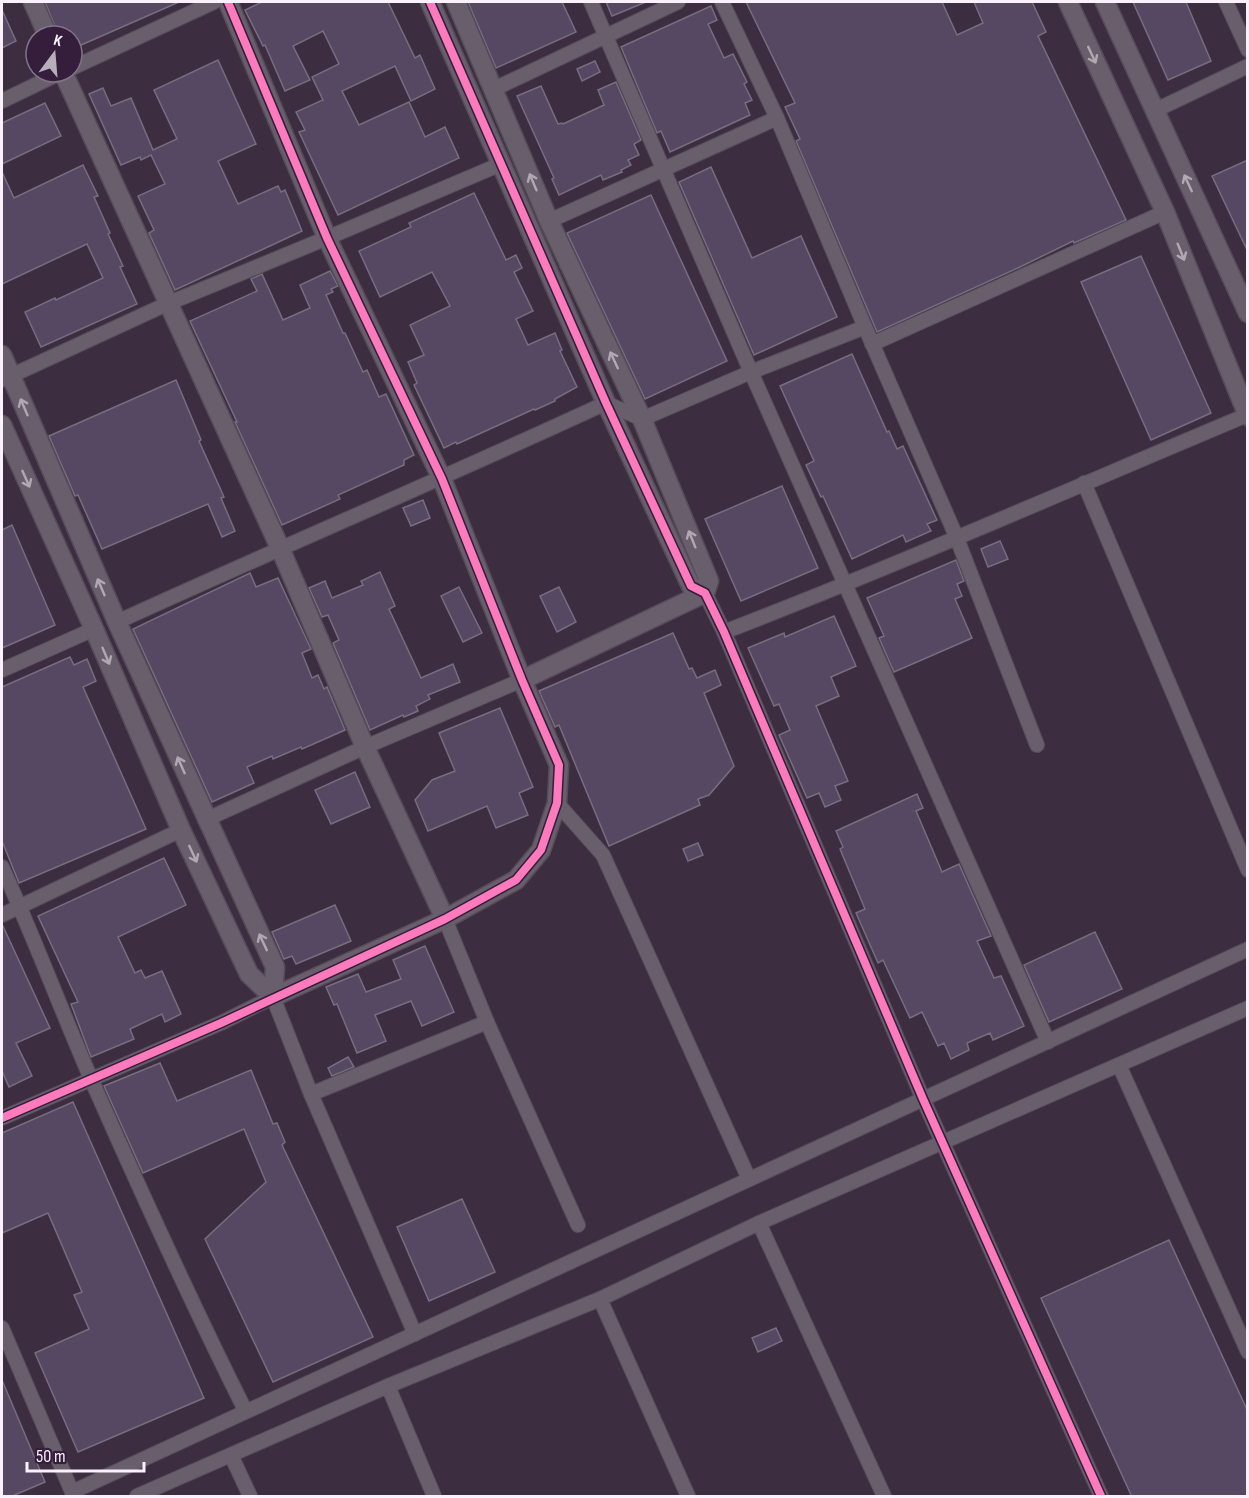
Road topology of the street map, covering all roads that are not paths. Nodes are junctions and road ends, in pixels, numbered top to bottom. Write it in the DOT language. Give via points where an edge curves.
graph roads {
  1 [pos="33,2"];
  2 [pos="214,2"];
  3 [pos="228,2"];
  4 [pos="430,2"];
  5 [pos="456,2"];
  6 [pos="591,2"];
  7 [pos="678,2"];
  8 [pos="722,2"];
  9 [pos="1068,2"];
  10 [pos="1105,2"];
  11 [pos="1226,2"];
  12 [pos="43,24"];
  13 [pos="606,35"];
  14 [pos="1248,50"];
  15 [pos="84,62"];
  16 [pos="1248,66"];
  17 [pos="38,84"];
  18 [pos="69,84"];
  19 [pos="494,89"];
  20 [pos="2,101"];
  21 [pos="1154,111"];
  22 [pos="777,118"];
  23 [pos="501,164"];
  24 [pos="665,168"];
  25 [pos="1165,212"];
  26 [pos="549,221"];
  27 [pos="327,238"];
  28 [pos="169,303"];
  29 [pos="1248,313"];
  30 [pos="865,327"];
  31 [pos="872,344"];
  32 [pos="2,355"];
  33 [pos="751,372"];
  34 [pos="6,378"];
  35 [pos="606,403"];
  36 [pos="1247,416"];
  37 [pos="642,419"];
  38 [pos="2,425"];
  39 [pos="441,479"];
  40 [pos="1084,483"];
  41 [pos="956,537"];
  42 [pos="280,548"];
  43 [pos="846,585"];
  44 [pos="705,593"];
  45 [pos="117,622"];
  46 [pos="94,629"];
  47 [pos="724,632"];
  48 [pos="2,670"];
  49 [pos="522,680"];
  50 [pos="1037,745"];
  51 [pos="365,747"];
  52 [pos="557,803"];
  53 [pos="205,820"];
  54 [pos="181,830"];
  55 [pos="2,867"];
  56 [pos="1248,870"];
  57 [pos="20,907"];
  58 [pos="2,915"];
  59 [pos="445,919"];
  60 [pos="1248,949"];
  61 [pos="273,998"];
  62 [pos="1248,1008"];
  63 [pos="487,1022"];
  64 [pos="1048,1041"];
  65 [pos="1119,1065"];
  66 [pos="92,1080"];
  67 [pos="311,1095"];
  68 [pos="923,1099"];
  69 [pos="2,1118"];
  70 [pos="943,1142"];
  71 [pos="749,1179"];
  72 [pos="759,1223"];
  73 [pos="578,1225"];
  74 [pos="600,1299"];
  75 [pos="2,1328"];
  76 [pos="415,1334"];
  77 [pos="1248,1352"];
  78 [pos="388,1386"];
  79 [pos="245,1410"];
  80 [pos="231,1455"];
  81 [pos="74,1494"];
  82 [pos="137,1497"];
  83 [pos="250,1497"];
  84 [pos="434,1497"];
  85 [pos="688,1497"];
  86 [pos="884,1497"];
  87 [pos="1101,1497"];
  1 -- 12 [label="street"];
  2 -- 15 [label="street"];
  3 -- 27 [label="street"];
  4 -- 23 [label="street"];
  5 -- 19 [label="street"];
  6 -- 13 [label="street"];
  7 -- 13 [label="street"];
  8 -- 22 [label="street"];
  9 -- 25 [label="street, one-way"];
  10 -- 21 [label="street"];
  11 -- 14 [label="street"];
  13 -- 19 [label="street"];
  13 -- 24 [label="street"];
  16 -- 21 [label="street"];
  17 -- 20 [label="street"];
  18 -- 28 [label="street"];
  26 -- 19 [label="street, one-way"];
  29 -- 21 [label="street, one-way"];
  22 -- 24 [label="street"];
  22 -- 30 [label="street"];
  23 -- 27 [label="street"];
  23 -- 35 [label="street"];
  24 -- 26 [label="street"];
  24 -- 33 [label="street"];
  25 -- 31 [label="street"];
  25 -- 36 [label="street, one-way"];
  37 -- 26 [label="street, one-way"];
  27 -- 28 [label="street"];
  27 -- 39 [label="street"];
  28 -- 34 [label="street"];
  28 -- 42 [label="street"];
  30 -- 31 [label="street"];
  30 -- 33 [label="street"];
  31 -- 41 [label="street"];
  32 -- 34 [label="street"];
  33 -- 37 [label="street"];
  33 -- 43 [label="street"];
  45 -- 34 [label="street, one-way"];
  35 -- 37 [label="street"];
  35 -- 39 [label="street"];
  35 -- 44 [label="street" via="691,586"];
  36 -- 40 [label="street"];
  44 -- 37 [label="street, one-way" via="709,581"];
  38 -- 46 [label="street, one-way"];
  39 -- 42 [label="street"];
  39 -- 49 [label="street"];
  40 -- 41 [label="street"];
  40 -- 56 [label="street"];
  41 -- 43 [label="street"];
  41 -- 50 [label="street"];
  42 -- 45 [label="street"];
  42 -- 51 [label="street"];
  43 -- 47 [label="street"];
  43 -- 64 [label="street"];
  44 -- 47 [label="street"];
  44 -- 49 [label="street"];
  53 -- 45 [label="street, one-way"];
  46 -- 48 [label="street"];
  46 -- 54 [label="street, one-way"];
  47 -- 68 [label="street"];
  49 -- 51 [label="street"];
  49 -- 52 [label="street" via="559,765"];
  51 -- 53 [label="street"];
  51 -- 59 [label="street"];
  52 -- 59 [label="street" via="541,850 516,880"];
  52 -- 71 [label="street" via="603,855"];
  61 -- 53 [label="street, one-way" via="275,967"];
  54 -- 57 [label="street"];
  54 -- 61 [label="street, one-way" via="249,974"];
  55 -- 57 [label="street"];
  57 -- 58 [label="street"];
  57 -- 66 [label="street"];
  59 -- 61 [label="street"];
  59 -- 63 [label="street"];
  60 -- 64 [label="street"];
  61 -- 66 [label="street"];
  61 -- 67 [label="street"];
  62 -- 65 [label="street"];
  63 -- 67 [label="street"];
  63 -- 73 [label="street"];
  64 -- 68 [label="street"];
  65 -- 70 [label="street"];
  65 -- 77 [label="street"];
  66 -- 69 [label="street"];
  66 -- 79 [label="street" via="203,1327"];
  67 -- 76 [label="street"];
  68 -- 70 [label="street"];
  68 -- 71 [label="street"];
  70 -- 72 [label="street"];
  70 -- 87 [label="street"];
  71 -- 76 [label="street"];
  72 -- 74 [label="street"];
  72 -- 86 [label="street"];
  74 -- 78 [label="street"];
  74 -- 85 [label="street"];
  75 -- 81 [label="street"];
  76 -- 79 [label="street"];
  78 -- 80 [label="street"];
  78 -- 84 [label="street"];
  79 -- 81 [label="street"];
  80 -- 82 [label="street"];
  80 -- 83 [label="street"];
}
